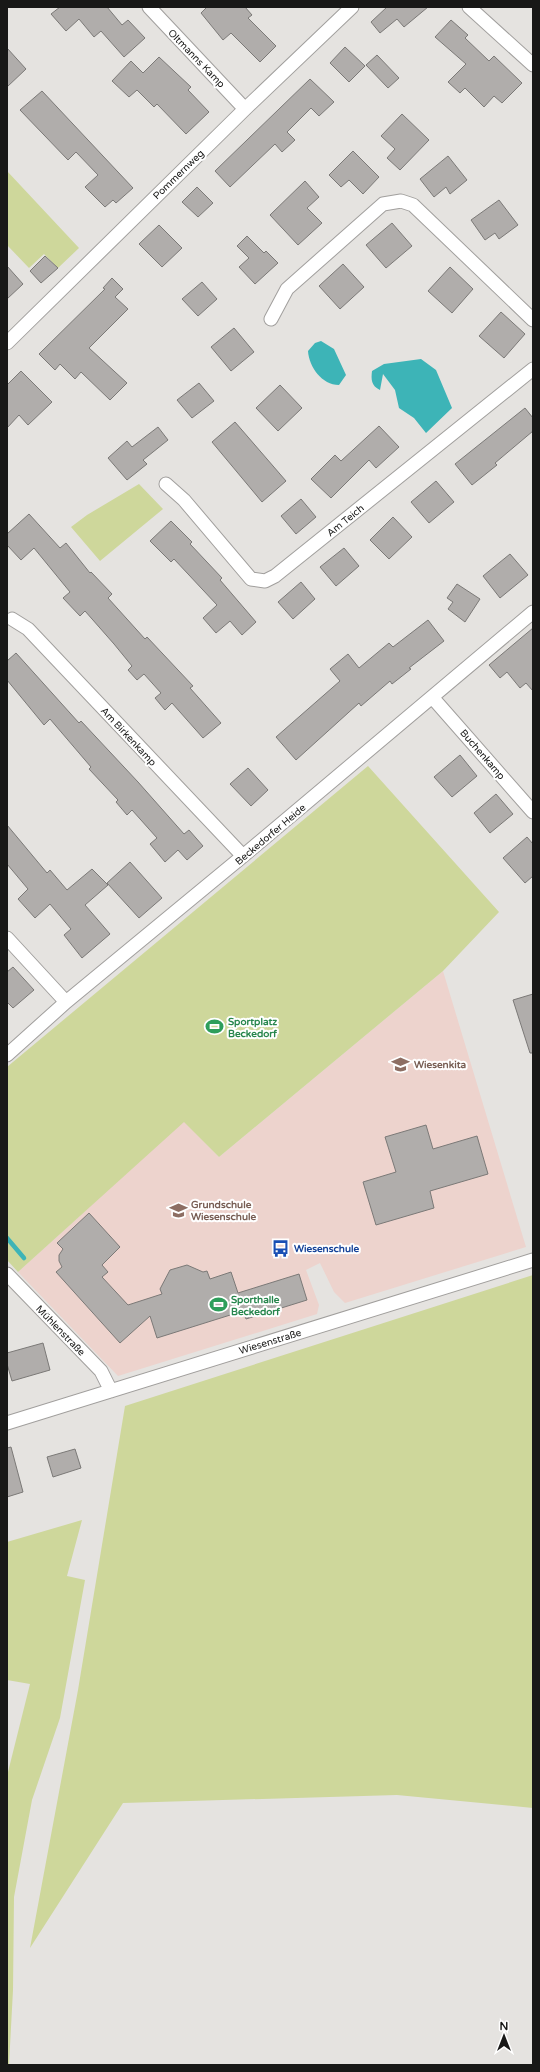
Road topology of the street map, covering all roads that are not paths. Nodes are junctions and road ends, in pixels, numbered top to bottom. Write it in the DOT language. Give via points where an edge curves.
graph roads {
  1 [pos="148,7"];
  2 [pos="352,7"];
  3 [pos="469,7"];
  4 [pos="533,65"];
  5 [pos="245,109"];
  6 [pos="271,319"];
  7 [pos="533,320"];
  8 [pos="7,343"];
  9 [pos="533,369"];
  10 [pos="166,484"];
  11 [pos="533,612"];
  12 [pos="12,619"];
  13 [pos="432,697"];
  14 [pos="533,812"];
  15 [pos="243,856"];
  16 [pos="7,938"];
  17 [pos="66,1002"];
  18 [pos="7,1055"];
  19 [pos="533,1260"];
  20 [pos="7,1274"];
  21 [pos="111,1391"];
  22 [pos="7,1423"];
  1 -- 5 [label="street, Oltmanns Kamp"];
  2 -- 5 [label="street, Pommernweg"];
  3 -- 4 [label="street"];
  5 -- 8 [label="street, Pommernweg"];
  6 -- 7 [label="street" via="287,289 383,204 401,201 413,205"];
  9 -- 10 [label="street, Am Teich" via="275,576 265,581 251,579 184,500"];
  11 -- 13 [label="street, Beckedorfer Heide"];
  12 -- 15 [label="street, Am Birkenkamp" via="28,629"];
  13 -- 14 [label="street, Buchenkamp"];
  13 -- 15 [label="street, Beckedorfer Heide"];
  15 -- 17 [label="street, Beckedorfer Heide"];
  16 -- 17 [label="street"];
  17 -- 18 [label="street, Beckedorfer Heide"];
  19 -- 21 [label="street, Wiesenstraße"];
  20 -- 21 [label="street, Mühlenstraße" via="101,1371"];
  21 -- 22 [label="street, Wiesenstraße"];
}
